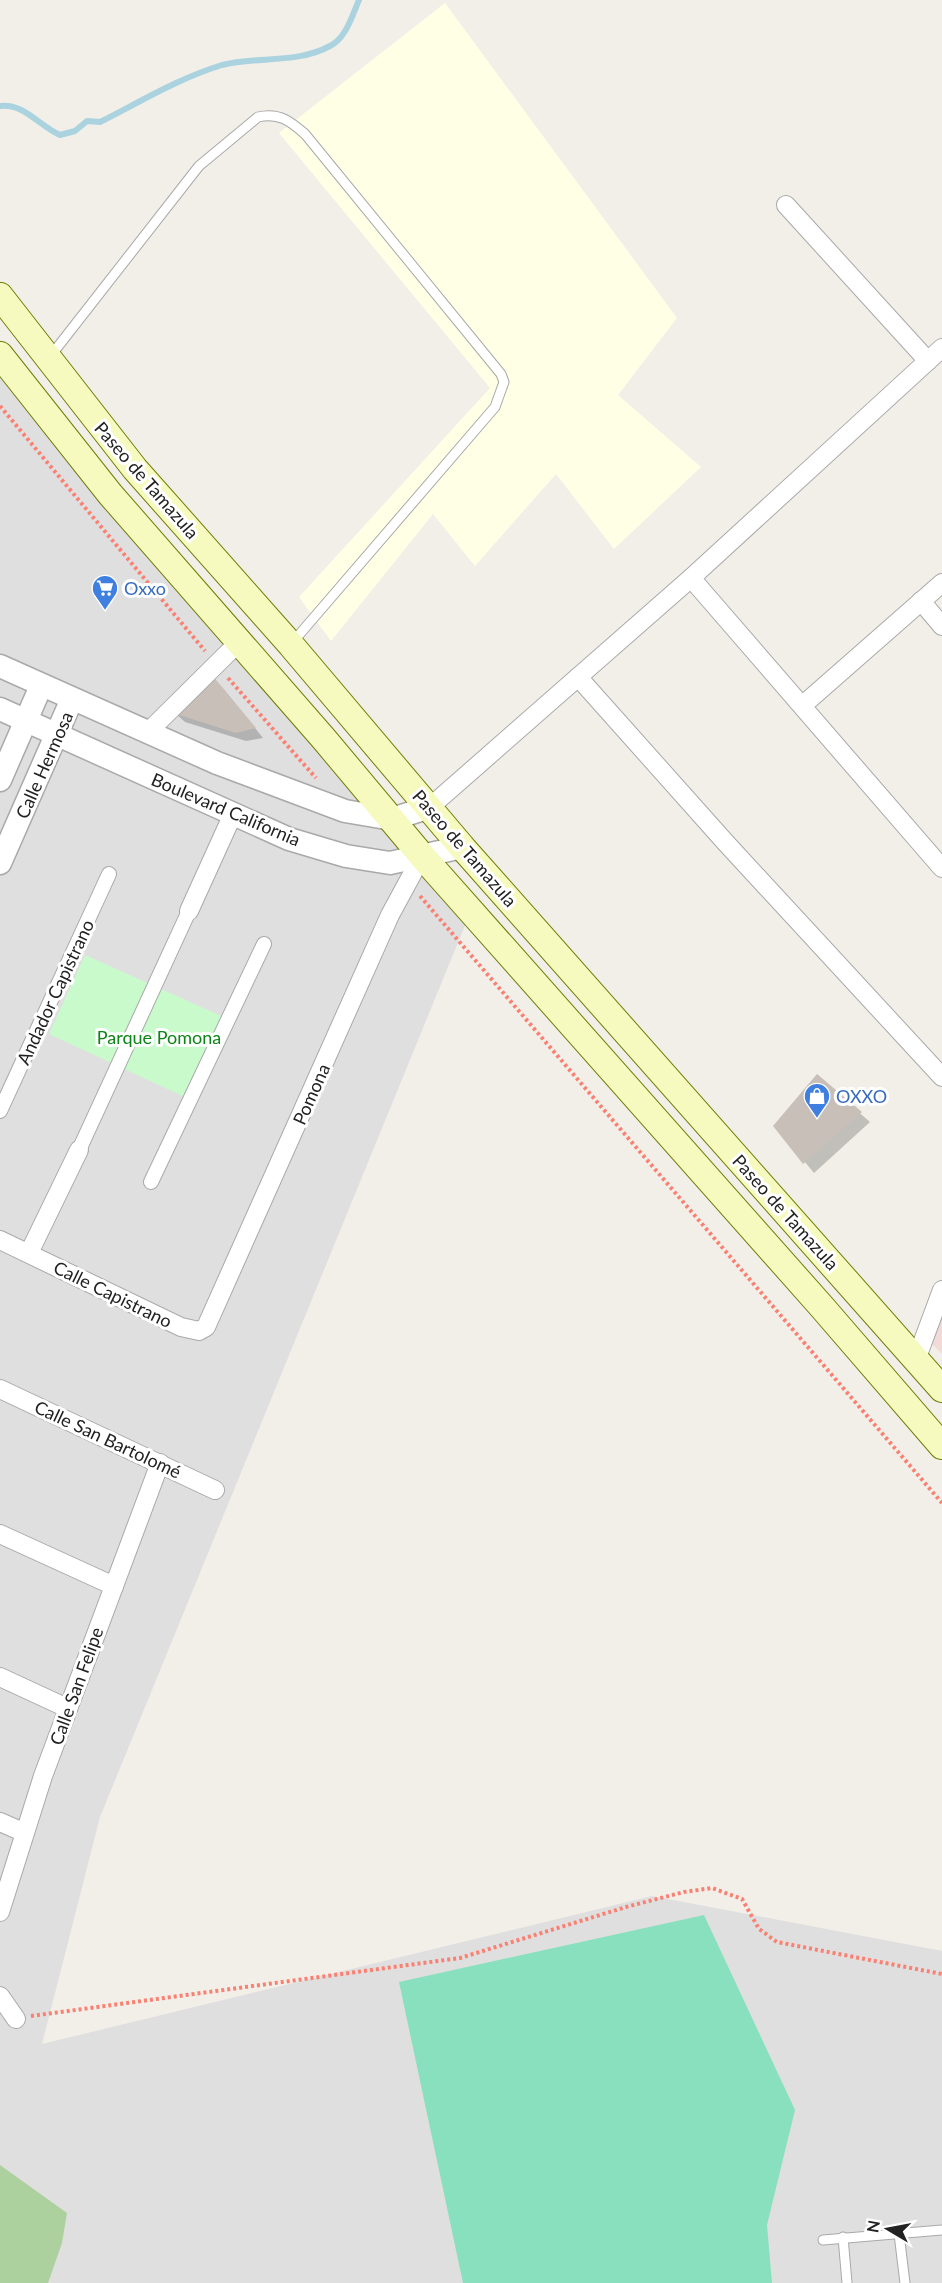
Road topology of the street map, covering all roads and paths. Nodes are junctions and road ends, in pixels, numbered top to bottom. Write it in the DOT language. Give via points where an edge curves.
graph roads {
  1 [pos="786,205"];
  2 [pos="0,296"];
  3 [pos="942,348"];
  4 [pos="0,355"];
  5 [pos="48,360"];
  6 [pos="928,361"];
  7 [pos="0,406"];
  8 [pos="691,578"];
  9 [pos="942,583"];
  10 [pos="921,601"];
  11 [pos="942,626"];
  12 [pos="239,642"];
  13 [pos="291,645"];
  14 [pos="216,664"];
  15 [pos="0,666"];
  16 [pos="578,677"];
  17 [pos="41,686"];
  18 [pos="72,699"];
  19 [pos="803,705"];
  20 [pos="0,709"];
  21 [pos="27,721"];
  22 [pos="148,732"];
  23 [pos="58,735"];
  24 [pos="0,780"];
  25 [pos="323,785"];
  26 [pos="430,807"];
  27 [pos="233,814"];
  28 [pos="392,819"];
  29 [pos="462,847"];
  30 [pos="422,856"];
  31 [pos="0,863"];
  32 [pos="942,868"];
  33 [pos="109,874"];
  34 [pos="408,883"];
  35 [pos="189,911"];
  36 [pos="264,944"];
  37 [pos="942,1077"];
  38 [pos="0,1111"];
  39 [pos="79,1150"];
  40 [pos="151,1182"];
  41 [pos="0,1240"];
  42 [pos="29,1253"];
  43 [pos="848,1282"];
  44 [pos="942,1290"];
  45 [pos="822,1307"];
  46 [pos="199,1331"];
  47 [pos="916,1360"];
  48 [pos="0,1389"];
  49 [pos="942,1389"];
  50 [pos="942,1446"];
  51 [pos="160,1463"];
  52 [pos="215,1490"];
  53 [pos="942,1503"];
  54 [pos="0,1534"];
  55 [pos="114,1586"];
  56 [pos="0,1677"];
  57 [pos="67,1708"];
  58 [pos="0,1822"];
  59 [pos="24,1832"];
  60 [pos="0,1912"];
  61 [pos="942,1974"];
  62 [pos="0,1996"];
  63 [pos="16,2019"];
  64 [pos="942,2230"];
  65 [pos="899,2235"];
  66 [pos="843,2237"];
  67 [pos="823,2240"];
  68 [pos="847,2283"];
  69 [pos="905,2283"];
  1 -- 6 [label="street"];
  2 -- 5 [label="main road, Paseo de Tamazula"];
  3 -- 6 [label="street"];
  4 -- 12 [label="main road, Paseo de Tamazula" via="110,494"];
  5 -- 13 [label="main road, Paseo de Tamazula" via="135,469"];
  5 -- 13 [label="lane" via="199,166 258,117 269,114 288,118 305,134 504,382 495,407"];
  6 -- 8 [label="street"];
  7 -- 14 [label="path"];
  8 -- 16 [label="street"];
  8 -- 19 [label="street"];
  9 -- 10 [label="street"];
  10 -- 11 [label="street"];
  10 -- 19 [label="street"];
  12 -- 14 [label="street"];
  12 -- 28 [label="main road, Paseo de Tamazula"];
  13 -- 26 [label="main road, Paseo de Tamazula"];
  14 -- 22 [label="street"];
  14 -- 25 [label="path"];
  15 -- 17 [label="street"];
  16 -- 26 [label="street"];
  16 -- 37 [label="street"];
  17 -- 18 [label="street"];
  17 -- 21 [label="street, Calle Hermosa"];
  18 -- 22 [label="street"];
  18 -- 23 [label="street, Calle Hermosa"];
  19 -- 32 [label="street"];
  20 -- 21 [label="street, Boulevard California"];
  21 -- 23 [label="street, Boulevard California"];
  21 -- 24 [label="street, Calle Hermosa"];
  22 -- 28 [label="street" via="217,763 345,811"];
  23 -- 27 [label="street, Boulevard California"];
  23 -- 31 [label="street, Calle Hermosa"];
  26 -- 28 [label="street"];
  26 -- 29 [label="main road, Paseo de Tamazula"];
  27 -- 30 [label="street, Boulevard California" via="289,839 346,856 390,863"];
  27 -- 35 [label="street"];
  28 -- 30 [label="main road, Paseo de Tamazula"];
  29 -- 30 [label="street, Boulevard California"];
  29 -- 43 [label="main road, Paseo de Tamazula"];
  30 -- 34 [label="street, Pomona"];
  30 -- 45 [label="main road, Paseo de Tamazula"];
  33 -- 38 [label="street, Andador Capistrano"];
  34 -- 46 [label="street, Pomona" via="390,915 212,1317"];
  34 -- 53 [label="path"];
  35 -- 39 [label="street"];
  36 -- 40 [label="street"];
  39 -- 42 [label="street"];
  41 -- 42 [label="street, Calle Capistrano"];
  42 -- 46 [label="street, Calle Capistrano" via="181,1327"];
  43 -- 45 [label="main road"];
  43 -- 47 [label="main road, Paseo de Tamazula"];
  44 -- 47 [label="street"];
  45 -- 50 [label="main road, Paseo de Tamazula"];
  47 -- 49 [label="main road, Paseo de Tamazula"];
  48 -- 51 [label="street, Calle San Bartolomé"];
  51 -- 52 [label="street, Calle San Bartolomé"];
  51 -- 55 [label="street, Calle San Felipe"];
  54 -- 55 [label="street"];
  55 -- 57 [label="street, Calle San Felipe"];
  56 -- 57 [label="street"];
  57 -- 59 [label="street, Calle San Felipe"];
  58 -- 59 [label="street"];
  59 -- 60 [label="street, Calle San Felipe"];
  61 -- 63 [label="path" via="777,1942 759,1929 742,1899 712,1888 626,1907 460,1958"];
  62 -- 63 [label="street"];
  64 -- 65 [label="lane"];
  65 -- 66 [label="lane"];
  65 -- 69 [label="lane"];
  66 -- 67 [label="lane"];
  66 -- 68 [label="lane"];
}
